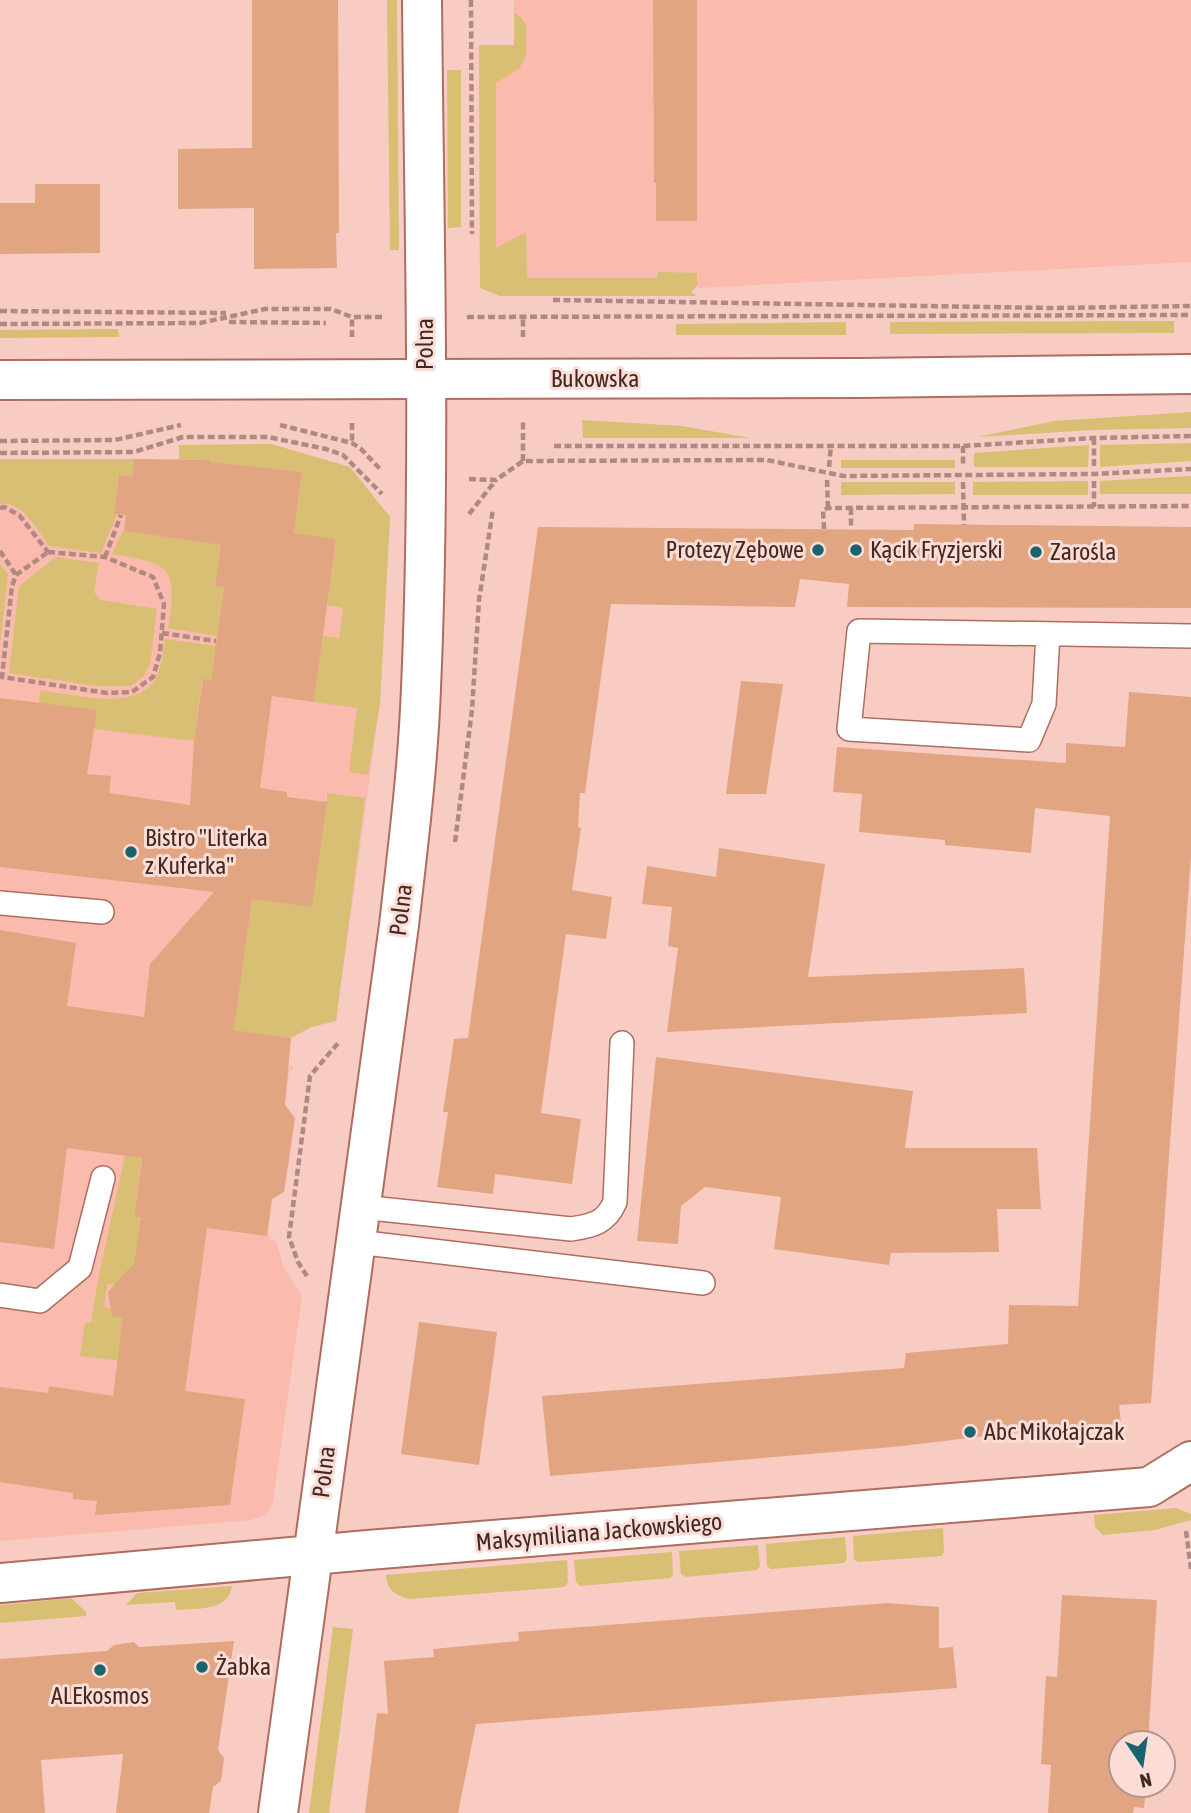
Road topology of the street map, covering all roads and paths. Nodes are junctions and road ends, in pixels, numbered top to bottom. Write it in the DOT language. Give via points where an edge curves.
graph roads {
  1 [pos="422,0"];
  2 [pos="471,0"];
  3 [pos="472,240"];
  4 [pos="553,300"];
  5 [pos="1191,306"];
  6 [pos="0,312"];
  7 [pos="226,313"];
  8 [pos="1191,314"];
  9 [pos="352,317"];
  10 [pos="374,317"];
  11 [pos="474,317"];
  12 [pos="523,318"];
  13 [pos="229,323"];
  14 [pos="327,323"];
  15 [pos="0,324"];
  16 [pos="352,331"];
  17 [pos="522,341"];
  18 [pos="1191,374"];
  19 [pos="425,378"];
  20 [pos="0,380"];
  21 [pos="523,416"];
  22 [pos="352,422"];
  23 [pos="270,424"];
  24 [pos="193,425"];
  25 [pos="1191,436"];
  26 [pos="1094,438"];
  27 [pos="0,441"];
  28 [pos="352,443"];
  29 [pos="831,445"];
  30 [pos="554,446"];
  31 [pos="963,446"];
  32 [pos="0,453"];
  33 [pos="523,461"];
  34 [pos="829,467"];
  35 [pos="963,467"];
  36 [pos="1094,467"];
  37 [pos="1191,469"];
  38 [pos="387,474"];
  39 [pos="464,478"];
  40 [pos="827,480"];
  41 [pos="1094,481"];
  42 [pos="963,482"];
  43 [pos="385,497"];
  44 [pos="1191,506"];
  45 [pos="1094,507"];
  46 [pos="828,508"];
  47 [pos="851,508"];
  48 [pos="964,508"];
  49 [pos="0,509"];
  50 [pos="493,509"];
  51 [pos="121,515"];
  52 [pos="964,525"];
  53 [pos="824,529"];
  54 [pos="852,529"];
  55 [pos="0,551"];
  56 [pos="48,552"];
  57 [pos="105,557"];
  58 [pos="16,575"];
  59 [pos="162,633"];
  60 [pos="1048,634"];
  61 [pos="1191,636"];
  62 [pos="216,641"];
  63 [pos="1,677"];
  64 [pos="471,710"];
  65 [pos="0,903"];
  66 [pos="102,912"];
  67 [pos="343,1037"];
  68 [pos="622,1043"];
  69 [pos="103,1178"];
  70 [pos="359,1224"];
  71 [pos="703,1283"];
  72 [pos="312,1284"];
  73 [pos="0,1295"];
  74 [pos="1191,1461"];
  75 [pos="1186,1531"];
  76 [pos="314,1556"];
  77 [pos="1191,1569"];
  78 [pos="0,1583"];
  79 [pos="278,1813"];
  1 -- 19 [label="street, Polna"];
  2 -- 3 [label="path"];
  4 -- 5 [label="path"];
  6 -- 7 [label="path"];
  8 -- 12 [label="path"];
  9 -- 10 [label="path"];
  9 -- 15 [label="path" via="331,309 265,309 200,323"];
  9 -- 16 [label="path"];
  11 -- 12 [label="path"];
  12 -- 17 [label="path"];
  13 -- 14 [label="path"];
  18 -- 19 [label="street, Bukowska"];
  19 -- 20 [label="street, Bukowska"];
  19 -- 70 [label="street, Polna" via="424,608 413,800"];
  21 -- 33 [label="path"];
  22 -- 28 [label="path"];
  23 -- 28 [label="path"];
  24 -- 27 [label="path" via="115,440"];
  25 -- 26 [label="path"];
  26 -- 31 [label="path"];
  26 -- 36 [label="path"];
  28 -- 38 [label="path"];
  29 -- 30 [label="path"];
  29 -- 31 [label="path"];
  29 -- 34 [label="path"];
  31 -- 35 [label="path"];
  32 -- 43 [label="path" via="135,452 183,437 268,437 326,446 343,455"];
  33 -- 37 [label="path" via="767,460 843,476"];
  33 -- 39 [label="path" via="496,480"];
  40 -- 46 [label="path"];
  41 -- 45 [label="path"];
  42 -- 48 [label="path"];
  44 -- 45 [label="path"];
  45 -- 48 [label="path"];
  46 -- 47 [label="path"];
  46 -- 53 [label="path" via="823,510"];
  47 -- 48 [label="path"];
  47 -- 54 [label="path"];
  48 -- 52 [label="path"];
  49 -- 56 [label="path" via="19,515"];
  50 -- 64 [label="path"];
  51 -- 57 [label="path"];
  55 -- 58 [label="path"];
  56 -- 57 [label="path"];
  56 -- 58 [label="path"];
  57 -- 59 [label="path" via="153,577 164,604"];
  58 -- 63 [label="path"];
  59 -- 62 [label="path"];
  59 -- 63 [label="path" via="153,677 132,692 107,693"];
  60 -- 60 [label="lane" via="859,631 849,729 1030,740 1044,704"];
  60 -- 61 [label="lane"];
  65 -- 66 [label="lane"];
  67 -- 72 [label="path" via="310,1076 289,1237"];
  68 -- 70 [label="lane" via="615,1202 610,1214 591,1226 571,1229"];
  69 -- 73 [label="lane" via="80,1268 40,1301"];
  70 -- 71 [label="lane"];
  70 -- 76 [label="street, Polna"];
  74 -- 76 [label="street, Maksymiliana Jackowskiego" via="1149,1487"];
  75 -- 77 [label="path"];
  76 -- 78 [label="street, Maksymiliana Jackowskiego"];
  76 -- 79 [label="street, Polna"];
}
